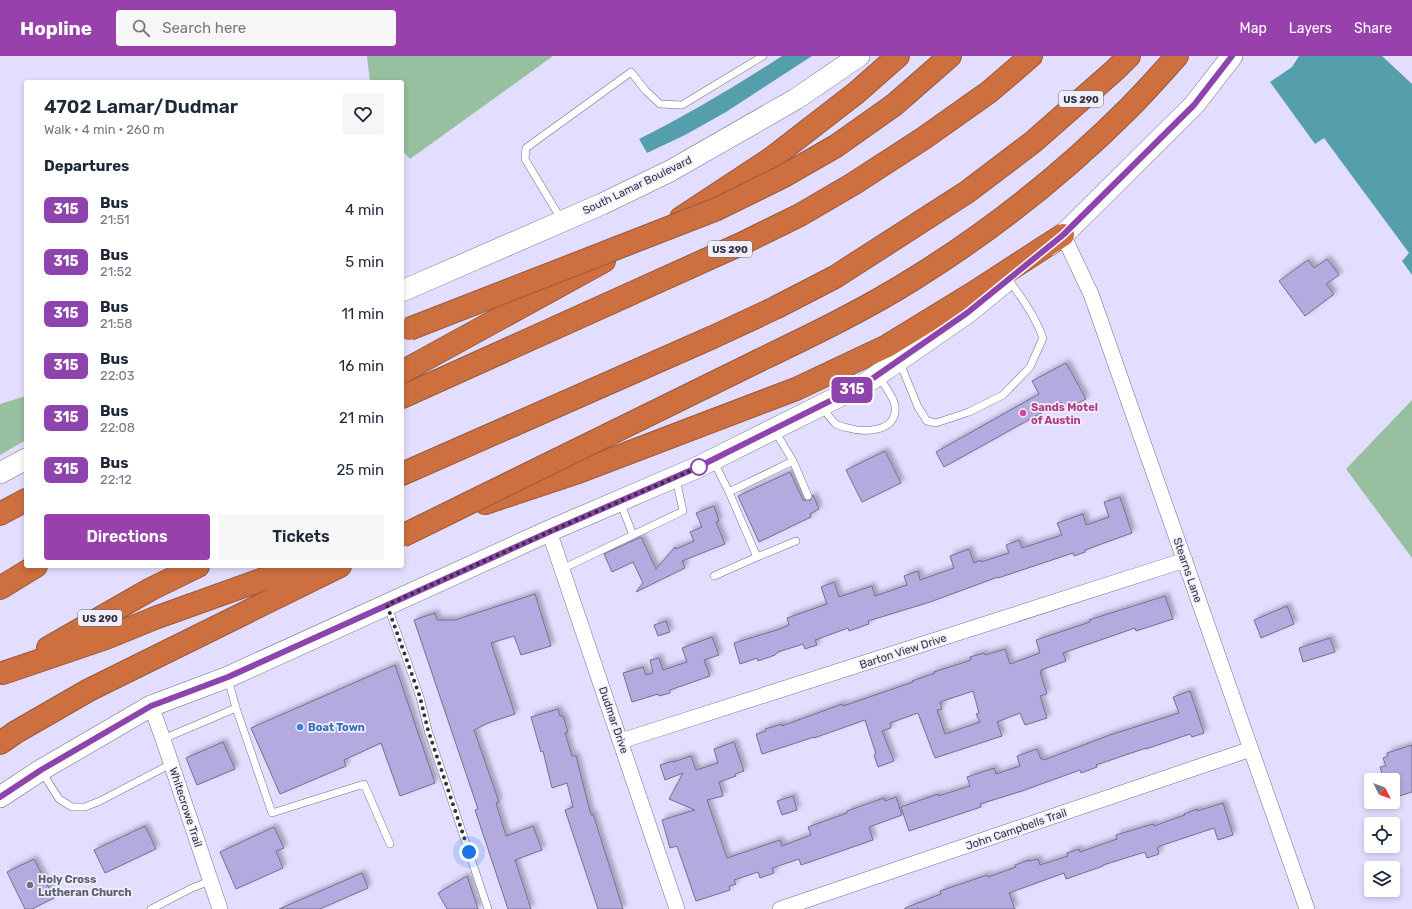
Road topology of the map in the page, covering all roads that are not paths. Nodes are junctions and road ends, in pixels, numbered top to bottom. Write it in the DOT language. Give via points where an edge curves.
graph roads {
  1 [pos="763,56"];
  2 [pos="859,56"];
  3 [pos="898,56"];
  4 [pos="950,56"];
  5 [pos="1031,56"];
  6 [pos="1129,56"];
  7 [pos="1178,56"];
  8 [pos="1232,56"];
  9 [pos="562,221"];
  10 [pos="1063,235"];
  11 [pos="1008,279"];
  12 [pos="404,290"];
  13 [pos="405,331"];
  14 [pos="899,360"];
  15 [pos="404,371"];
  16 [pos="878,374"];
  17 [pos="404,396"];
  18 [pos="821,405"];
  19 [pos="774,429"];
  20 [pos="24,460"];
  21 [pos="713,460"];
  22 [pos="793,461"];
  23 [pos="0,473"];
  24 [pos="404,473"];
  25 [pos="676,477"];
  26 [pos="729,492"];
  27 [pos="808,496"];
  28 [pos="24,501"];
  29 [pos="619,501"];
  30 [pos="0,514"];
  31 [pos="404,530"];
  32 [pos="549,532"];
  33 [pos="404,535"];
  34 [pos="633,535"];
  35 [pos="796,541"];
  36 [pos="757,557"];
  37 [pos="1185,560"];
  38 [pos="33,568"];
  39 [pos="194,568"];
  40 [pos="294,568"];
  41 [pos="336,568"];
  42 [pos="562,569"];
  43 [pos="714,576"];
  44 [pos="0,588"];
  45 [pos="387,605"];
  46 [pos="2,675"];
  47 [pos="228,677"];
  48 [pos="151,706"];
  49 [pos="236,708"];
  50 [pos="163,739"];
  51 [pos="621,742"];
  52 [pos="0,743"];
  53 [pos="1251,749"];
  54 [pos="171,764"];
  55 [pos="41,770"];
  56 [pos="0,796"];
  57 [pos="390,844"];
  58 [pos="210,881"];
  59 [pos="151,909"];
  60 [pos="220,909"];
  61 [pos="488,909"];
  62 [pos="677,909"];
  63 [pos="780,909"];
  64 [pos="1307,909"];
  1 -- 9 [label="lane" via="682,105 660,104 630,72 526,148 525,159"];
  2 -- 9 [label="main road, South Lamar Boulevard" via="796,100 683,164"];
  3 -- 15 [label="highway" via="856,93 772,158 685,215"];
  4 -- 13 [label="highway, bridge" via="894,105 829,150 782,177 717,209"];
  5 -- 17 [label="highway, US 290" via="989,92 924,138 800,215"];
  6 -- 24 [label="highway, US 290" via="1032,142 967,192 835,277 713,337"];
  7 -- 33 [label="highway, bridge" via="1128,109 1058,174 991,227 914,278 830,326"];
  8 -- 10 [label="main road" via="1194,105"];
  9 -- 12 [label="main road, South Lamar Boulevard"];
  10 -- 11 [label="main road"];
  10 -- 31 [label="highway" via="886,346 796,389 578,472"];
  10 -- 37 [label="street, Stearns Lane" via="1092,294"];
  11 -- 14 [label="main road" via="967,313"];
  11 -- 14 [label="lane" via="1025,302 1043,338 1030,367 1003,395 969,412 936,423 927,421 918,407"];
  14 -- 16 [label="main road"];
  16 -- 18 [label="main road" via="866,383"];
  16 -- 18 [label="lane" via="896,404 893,421 885,426 869,431 858,431 837,425"];
  18 -- 19 [label="main road"];
  19 -- 21 [label="main road"];
  19 -- 22 [label="lane"];
  20 -- 23 [label="main road"];
  21 -- 25 [label="main road"];
  21 -- 26 [label="lane"];
  22 -- 26 [label="lane"];
  22 -- 27 [label="lane"];
  25 -- 29 [label="main road"];
  25 -- 34 [label="lane" via="683,511"];
  26 -- 36 [label="lane"];
  28 -- 30 [label="highway"];
  29 -- 32 [label="main road"];
  29 -- 34 [label="lane"];
  32 -- 42 [label="street, Dudmar Drive"];
  32 -- 45 [label="main road"];
  34 -- 42 [label="lane"];
  35 -- 36 [label="lane"];
  36 -- 43 [label="lane"];
  37 -- 51 [label="street, Barton View Drive"];
  37 -- 53 [label="street, Stearns Lane"];
  38 -- 44 [label="highway"];
  39 -- 46 [label="highway, US 290" via="151,589"];
  40 -- 46 [label="highway"];
  41 -- 52 [label="highway" via="89,690"];
  42 -- 51 [label="street, Dudmar Drive"];
  45 -- 47 [label="main road"];
  45 -- 61 [label="lane" via="420,697 428,730"];
  47 -- 48 [label="main road"];
  47 -- 49 [label="lane"];
  48 -- 50 [label="street, Whitecrowe Trail"];
  48 -- 55 [label="main road"];
  49 -- 50 [label="lane"];
  49 -- 57 [label="lane" via="272,814 364,784"];
  50 -- 54 [label="street, Whitecrowe Trail"];
  51 -- 62 [label="street, Dudmar Drive"];
  53 -- 63 [label="street, John Campbells Trail"];
  53 -- 64 [label="street, Stearns Lane"];
  54 -- 55 [label="lane" via="85,807 72,807 59,799"];
  54 -- 58 [label="street, Whitecrowe Trail"];
  55 -- 56 [label="main road"];
  58 -- 59 [label="lane"];
  58 -- 60 [label="street, Whitecrowe Trail"];
}
